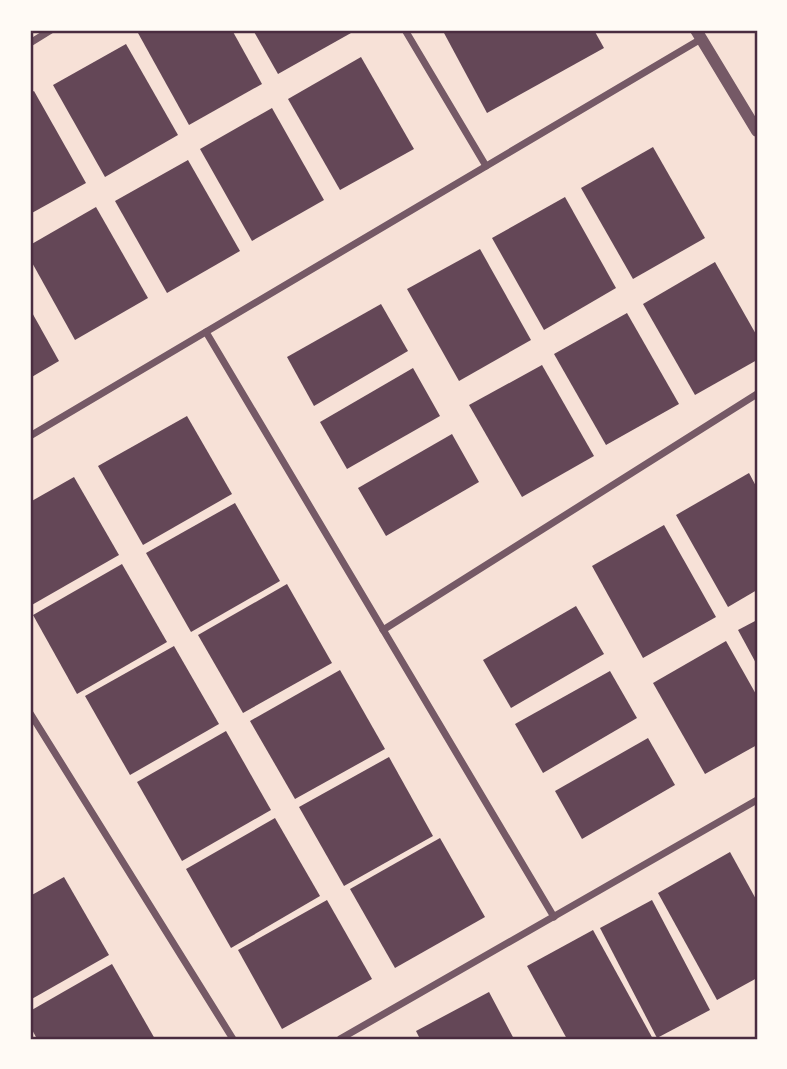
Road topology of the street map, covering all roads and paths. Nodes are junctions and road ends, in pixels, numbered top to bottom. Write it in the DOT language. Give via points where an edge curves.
graph roads {
  1 [pos="51,30"];
  2 [pos="405,30"];
  3 [pos="699,34"];
  4 [pos="30,43"];
  5 [pos="757,131"];
  6 [pos="486,166"];
  7 [pos="206,332"];
  8 [pos="757,394"];
  9 [pos="30,436"];
  10 [pos="383,630"];
  11 [pos="30,713"];
  12 [pos="757,800"];
  13 [pos="554,917"];
  14 [pos="233,1039"];
  15 [pos="340,1039"];
  1 -- 4 [label="street"];
  2 -- 6 [label="street"];
  3 -- 5 [label="street"];
  3 -- 6 [label="street"];
  6 -- 7 [label="street"];
  7 -- 9 [label="street"];
  7 -- 10 [label="street"];
  8 -- 10 [label="street"];
  10 -- 13 [label="street"];
  11 -- 14 [label="street"];
  12 -- 13 [label="street"];
  13 -- 15 [label="street"];
}
